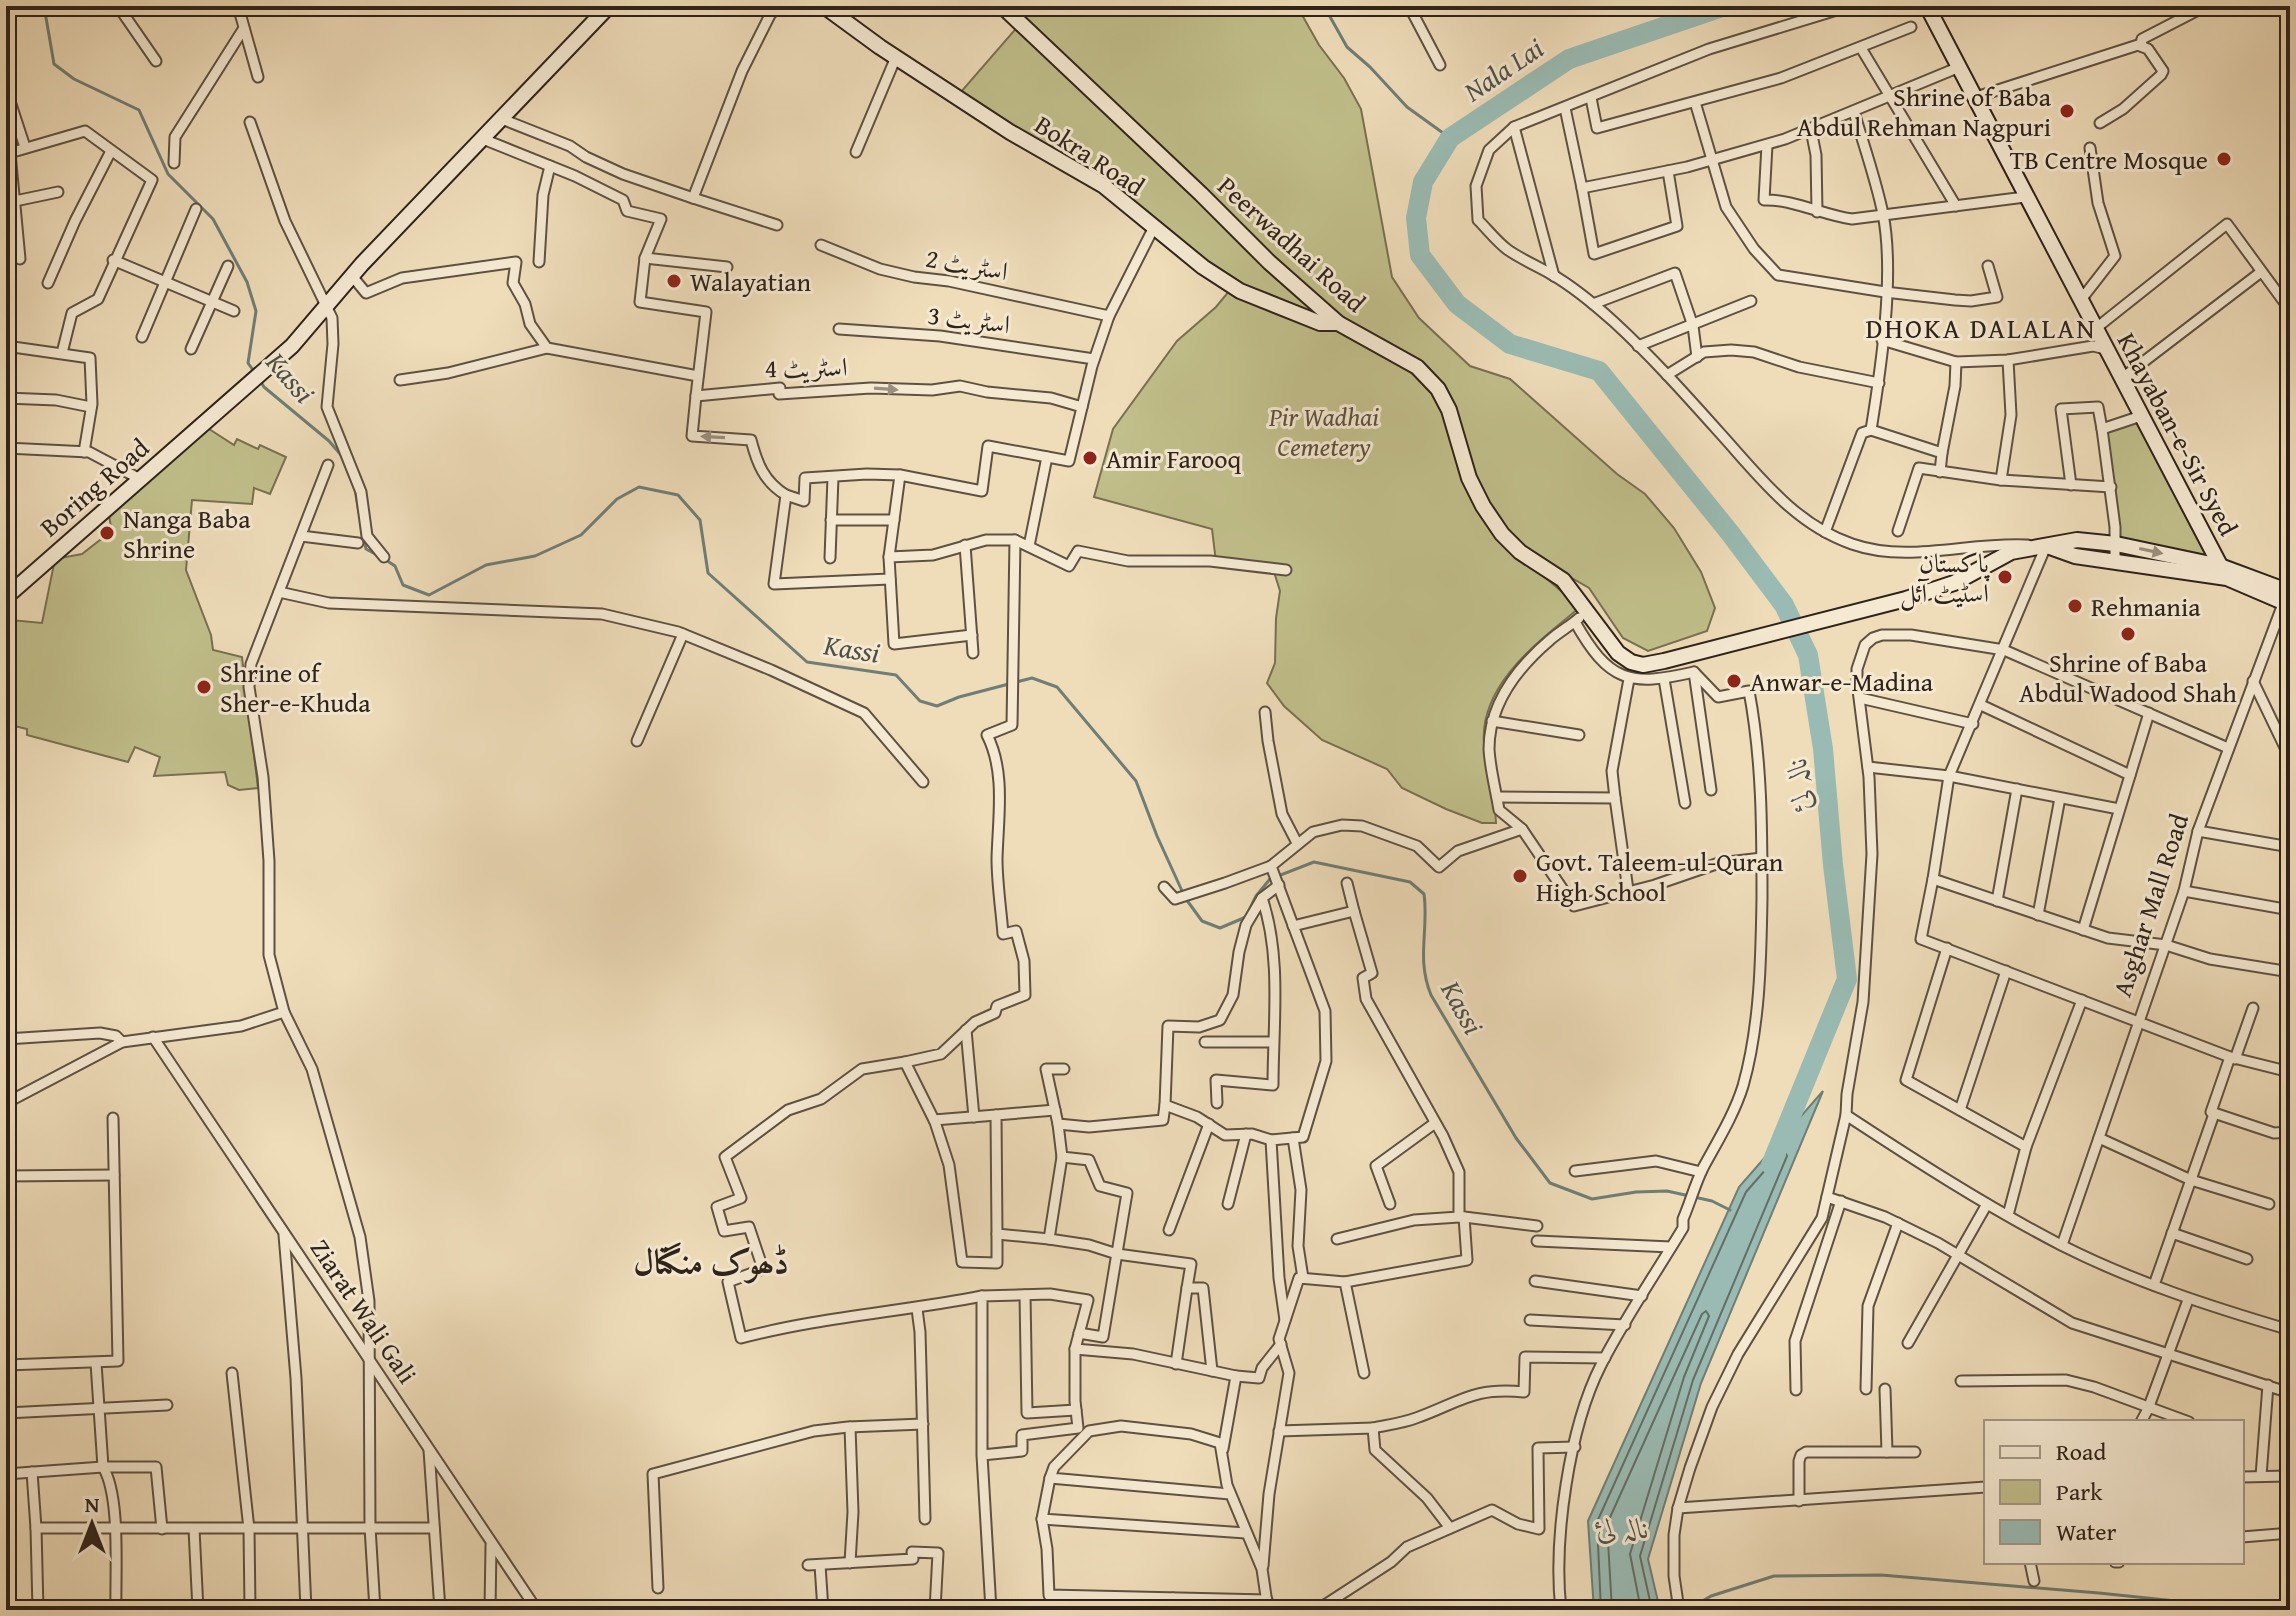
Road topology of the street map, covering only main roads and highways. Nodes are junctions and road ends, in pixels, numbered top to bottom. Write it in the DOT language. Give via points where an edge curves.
graph roads {
  1 [pos="609,6"];
  2 [pos="824,6"];
  3 [pos="1002,6"];
  4 [pos="1928,10"];
  5 [pos="1338,323"];
  6 [pos="2046,546"];
  7 [pos="2224,572"];
  8 [pos="2288,594"];
  9 [pos="6,597"];
  1 -- 9 [label="main road, Boring Road" via="292,346"];
  2 -- 5 [label="main road, Bokra Road" via="1010,132 1104,186 1240,291 1320,323"];
  3 -- 5 [label="main road, Peerwadhai Road"];
  4 -- 7 [label="main road, Khayaban-e-Sir Syed"];
  5 -- 6 [label="main road, Peerwadhai Road" via="1417,367 1438,389 1469,478 1496,525 1520,552 1563,580 1618,653 1631,662 1643,665 1906,599 1966,577 2011,552"];
  6 -- 7 [label="main road" via="2075,556"];
  6 -- 7 [label="main road, one-way" via="2077,540 2116,544"];
  7 -- 8 [label="main road"];
}
